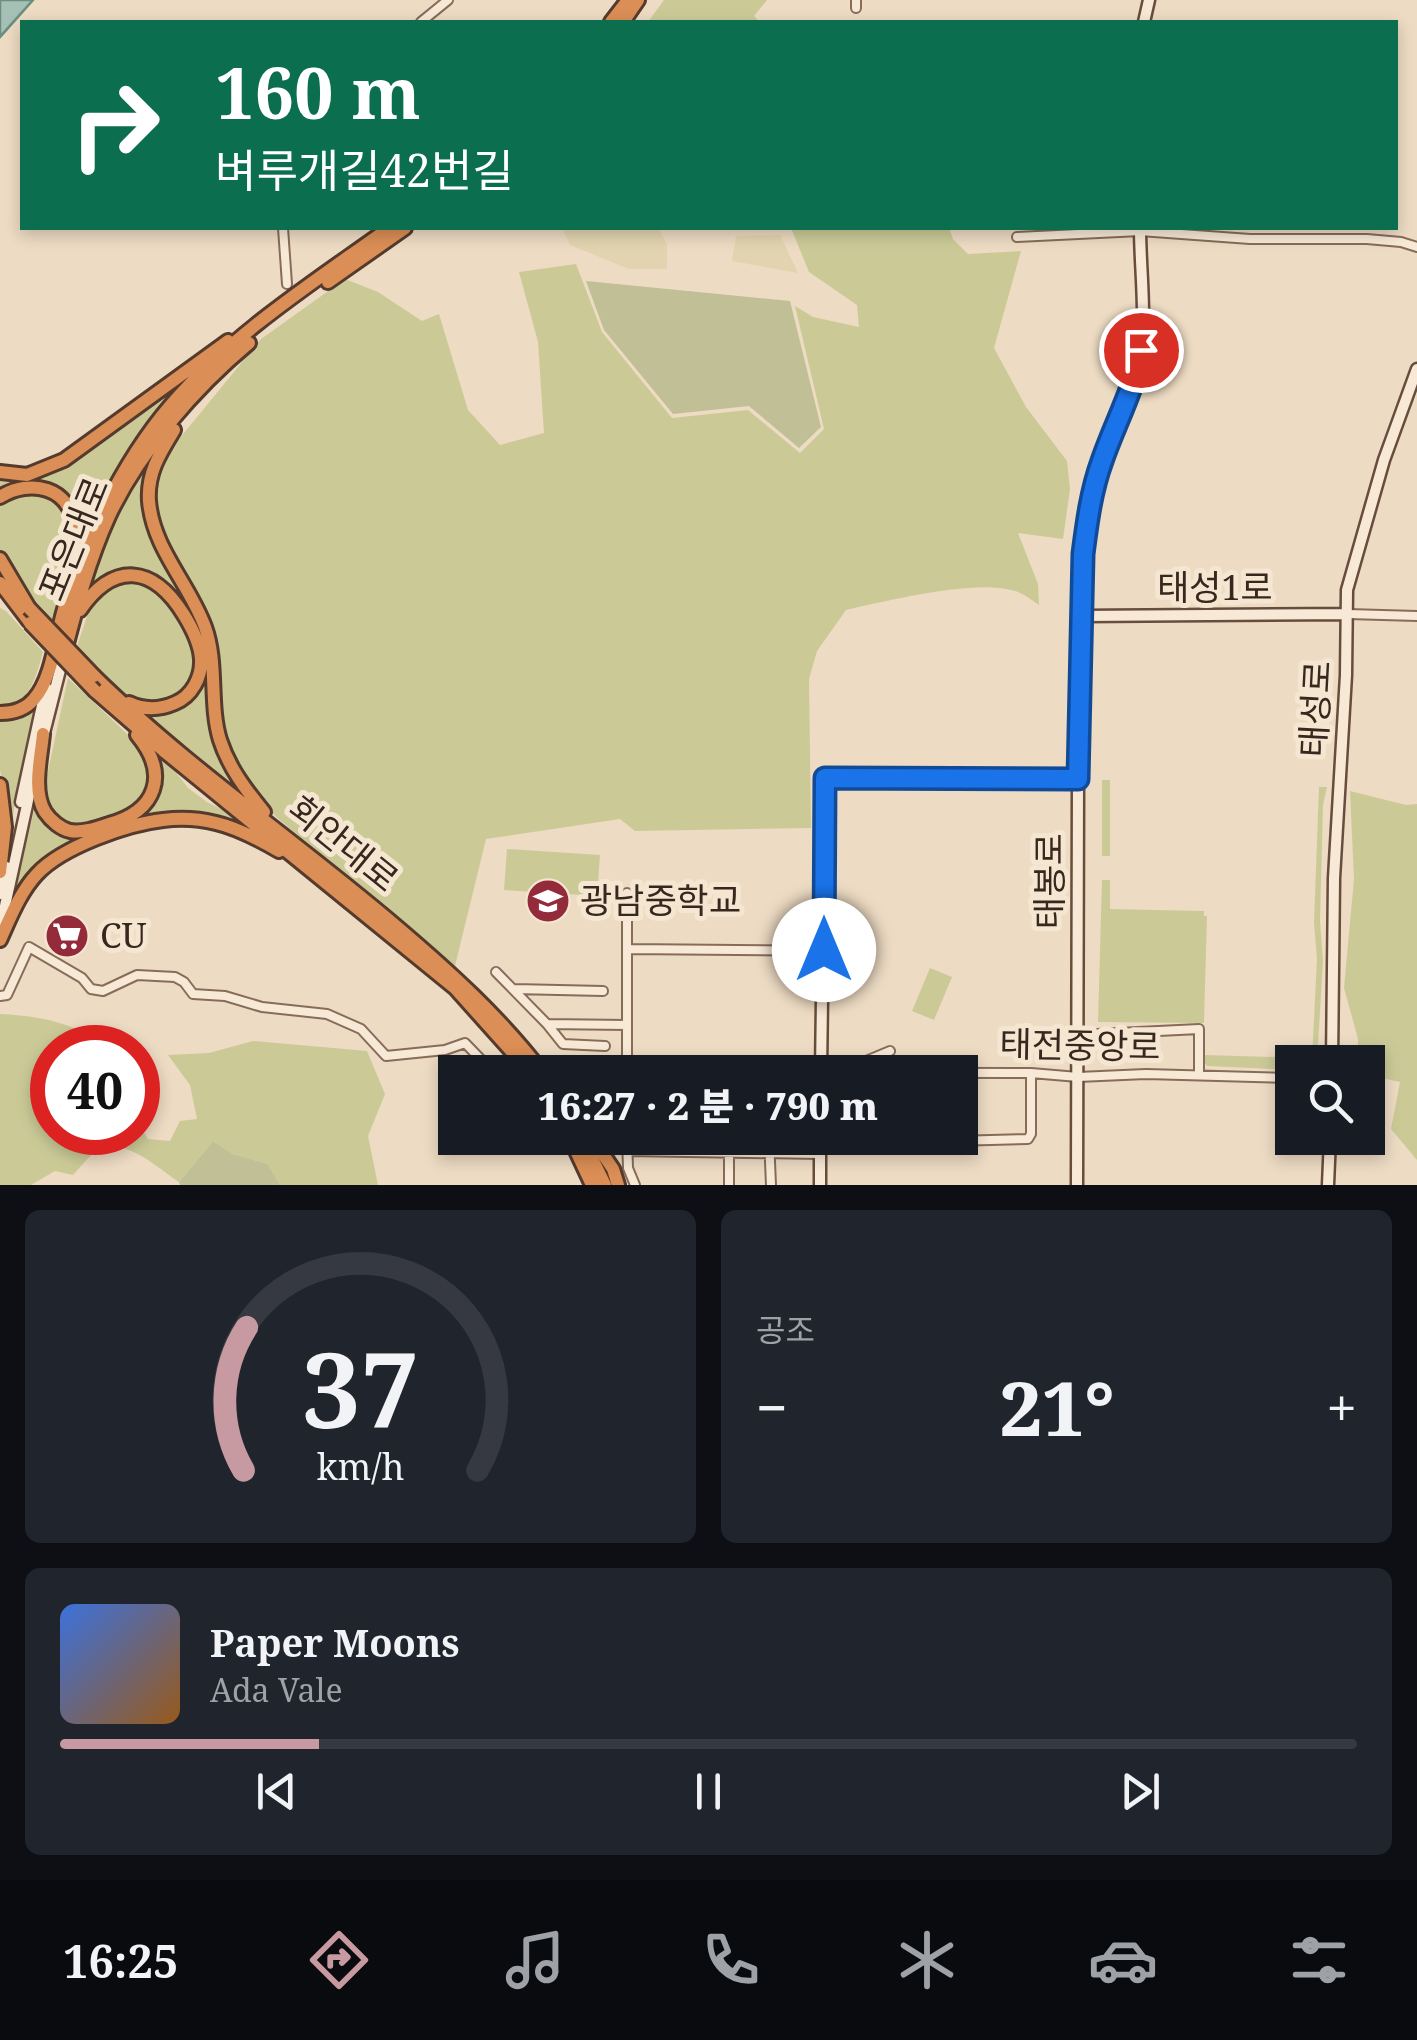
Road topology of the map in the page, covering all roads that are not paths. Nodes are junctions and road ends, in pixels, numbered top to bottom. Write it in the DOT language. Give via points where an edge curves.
graph roads {
  1 [pos="448,0"];
  2 [pos="641,0"];
  3 [pos="423,20"];
  4 [pos="624,20"];
  5 [pos="284,230"];
  6 [pos="386,230"];
  7 [pos="402,230"];
  8 [pos="1125,230"];
  9 [pos="1140,230"];
  10 [pos="1151,230"];
  11 [pos="1018,237"];
  12 [pos="1417,247"];
  13 [pos="287,284"];
  14 [pos="273,314"];
  15 [pos="1417,369"];
  16 [pos="197,394"];
  17 [pos="0,472"];
  18 [pos="0,497"];
  19 [pos="0,559"];
  20 [pos="0,572"];
  21 [pos="0,583"];
  22 [pos="0,604"];
  23 [pos="29,608"];
  24 [pos="64,608"];
  25 [pos="1348,614"];
  26 [pos="1083,616"];
  27 [pos="1417,616"];
  28 [pos="73,620"];
  29 [pos="30,624"];
  30 [pos="57,659"];
  31 [pos="112,695"];
  32 [pos="116,711"];
  33 [pos="0,713"];
  34 [pos="44,734"];
  35 [pos="1078,779"];
  36 [pos="0,785"];
  37 [pos="278,829"];
  38 [pos="301,863"];
  39 [pos="0,872"];
  40 [pos="627,893"];
  41 [pos="0,894"];
  42 [pos="0,929"];
  43 [pos="0,940"];
  44 [pos="628,949"];
  45 [pos="824,950"];
  46 [pos="856,951"];
  47 [pos="496,972"];
  48 [pos="514,989"];
  49 [pos="603,992"];
  50 [pos="0,996"];
  51 [pos="547,1024"];
  52 [pos="628,1026"];
  53 [pos="1077,1035"];
  54 [pos="1332,1045"];
  55 [pos="605,1046"];
  56 [pos="890,1051"];
  57 [pos="477,1055"];
  58 [pos="515,1055"];
  59 [pos="528,1055"];
  60 [pos="627,1055"];
  61 [pos="821,1055"];
  62 [pos="880,1055"];
  63 [pos="978,1072"];
  64 [pos="1031,1072"];
  65 [pos="1198,1074"];
  66 [pos="1078,1077"];
  67 [pos="1275,1077"];
  68 [pos="978,1140"];
  69 [pos="576,1155"];
  70 [pos="590,1155"];
  71 [pos="603,1155"];
  72 [pos="628,1155"];
  73 [pos="729,1155"];
  74 [pos="770,1155"];
  75 [pos="784,1155"];
  76 [pos="820,1155"];
  77 [pos="1329,1155"];
  78 [pos="820,1160"];
  79 [pos="589,1185"];
  80 [pos="605,1185"];
  81 [pos="618,1185"];
  82 [pos="634,1185"];
  83 [pos="729,1185"];
  84 [pos="771,1185"];
  85 [pos="824,1185"];
  86 [pos="1078,1185"];
  87 [pos="1328,1185"];
  1 -- 3 [label="street"];
  2 -- 4 [label="highway"];
  5 -- 13 [label="street"];
  6 -- 14 [label="highway, 포은대로"];
  7 -- 16 [label="highway, 포은대로" via="280,317"];
  8 -- 11 [label="street"];
  9 -- 26 [label="street, 태봉로" via="1141,350 1091,498"];
  10 -- 12 [label="street" via="1250,239 1367,238"];
  14 -- 17 [label="highway" via="64,460 26,475"];
  14 -- 24 [label="highway, 포은대로" via="170,406 119,480"];
  15 -- 25 [label="street, 태성로" via="1346,590"];
  16 -- 28 [label="highway, 포은대로" via="151,448 110,514"];
  16 -- 37 [label="highway" via="154,464 153,526 204,623 220,739 237,778"];
  18 -- 24 [label="highway" via="38,486 66,506 74,523"];
  19 -- 23 [label="highway"];
  20 -- 23 [label="highway"];
  21 -- 29 [label="highway"];
  22 -- 29 [label="highway"];
  23 -- 31 [label="highway, 회안대로, bridge"];
  24 -- 30 [label="highway, 포은대로"];
  25 -- 26 [label="street, 태성1로"];
  25 -- 27 [label="street"];
  25 -- 54 [label="street, 태성로"];
  26 -- 35 [label="street, 태봉로"];
  28 -- 30 [label="highway, 포은대로"];
  28 -- 31 [label="highway" via="102,584 135,575 157,582 192,629 202,663 183,698 156,709"];
  29 -- 32 [label="highway, 회안대로, bridge"];
  30 -- 33 [label="highway" via="36,698 22,710"];
  30 -- 34 [label="street, 포은대로"];
  30 -- 41 [label="street, 포은대로"];
  31 -- 37 [label="highway, 회안대로"];
  32 -- 34 [label="highway" via="142,741 155,776 152,794 128,819 73,832 45,812 38,781"];
  32 -- 38 [label="highway, 회안대로"];
  34 -- 42 [label="street, 포은대로"];
  35 -- 45 [label="street" via="825,778"];
  35 -- 53 [label="street, 태봉로"];
  36 -- 39 [label="highway"];
  37 -- 59 [label="highway, 회안대로" via="464,986"];
  38 -- 43 [label="highway" via="218,824 163,820 135,826 76,846 37,874"];
  38 -- 58 [label="highway, 회안대로" via="455,988"];
  40 -- 44 [label="street"];
  44 -- 45 [label="street"];
  44 -- 52 [label="street"];
  45 -- 46 [label="street"];
  45 -- 61 [label="street"];
  47 -- 48 [label="street"];
  48 -- 49 [label="street"];
  48 -- 51 [label="street"];
  50 -- 57 [label="street" via="7,995 29,947 91,989 102,991 137,975 175,977 193,994 327,1014 361,1029 386,1056 465,1042"];
  51 -- 52 [label="street"];
  51 -- 55 [label="street" via="563,1044"];
  52 -- 60 [label="street"];
  53 -- 65 [label="street" via="1199,1029"];
  53 -- 66 [label="street, 태봉로"];
  56 -- 62 [label="street"];
  63 -- 64 [label="street, 태전중앙로"];
  64 -- 66 [label="street, 태전중앙로"];
  64 -- 68 [label="street" via="1028,1139"];
  65 -- 66 [label="street, 태전중앙로"];
  65 -- 67 [label="street, 태전중앙로"];
  66 -- 86 [label="street, 태봉로"];
  69 -- 79 [label="highway"];
  70 -- 80 [label="highway"];
  71 -- 81 [label="highway"];
  72 -- 82 [label="street"];
  73 -- 83 [label="street"];
  74 -- 84 [label="street"];
  75 -- 78 [label="street"];
  76 -- 78 [label="street"];
  77 -- 87 [label="street"];
  78 -- 85 [label="street"];
}
